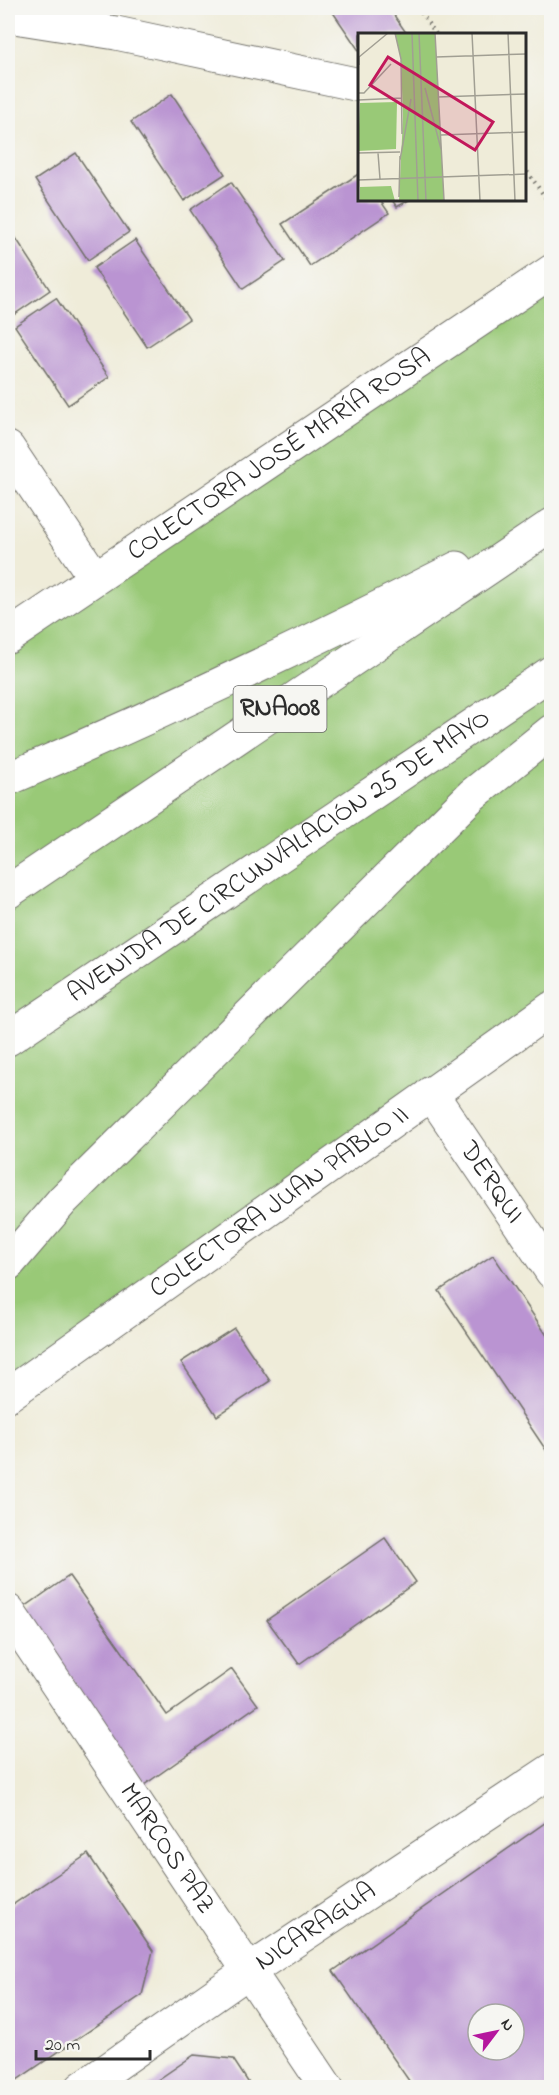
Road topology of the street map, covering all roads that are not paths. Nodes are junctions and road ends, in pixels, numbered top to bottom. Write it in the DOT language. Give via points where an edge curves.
graph roads {
  1 [pos="8,16"];
  2 [pos="358,85"];
  3 [pos="552,271"];
  4 [pos="8,448"];
  5 [pos="552,519"];
  6 [pos="552,525"];
  7 [pos="95,578"];
  8 [pos="8,637"];
  9 [pos="552,672"];
  10 [pos="552,731"];
  11 [pos="8,779"];
  12 [pos="8,892"];
  13 [pos="552,1008"];
  14 [pos="8,1039"];
  15 [pos="431,1093"];
  16 [pos="8,1264"];
  17 [pos="552,1272"];
  18 [pos="8,1395"];
  19 [pos="8,1611"];
  20 [pos="552,1770"];
  21 [pos="249,1971"];
  22 [pos="82,2088"];
  23 [pos="327,2088"];
  1 -- 2 [label="main road" via="116,33"];
  3 -- 7 [label="main road, COLECTORA JOSÉ MARÍA ROSA"];
  4 -- 7 [label="main road"];
  5 -- 11 [label="main road" via="346,624"];
  6 -- 12 [label="main road, RNA008"];
  7 -- 8 [label="main road, COLECTORA JOSÉ MARÍA ROSA"];
  9 -- 14 [label="main road, AVENIDA DE CIRCUNVALACIÓN 25 DE MAYO"];
  10 -- 16 [label="main road" via="472,795 63,1200"];
  13 -- 15 [label="main road, COLECTORA JUAN PABLO II"];
  15 -- 17 [label="main road, DERQUI"];
  15 -- 18 [label="main road, COLECTORA JUAN PABLO II"];
  19 -- 21 [label="main road, MARCOS PAZ"];
  20 -- 21 [label="main road, NICARAGUA"];
  21 -- 22 [label="main road, NICARAGUA"];
  21 -- 23 [label="main road, MARCOS PAZ"];
}
